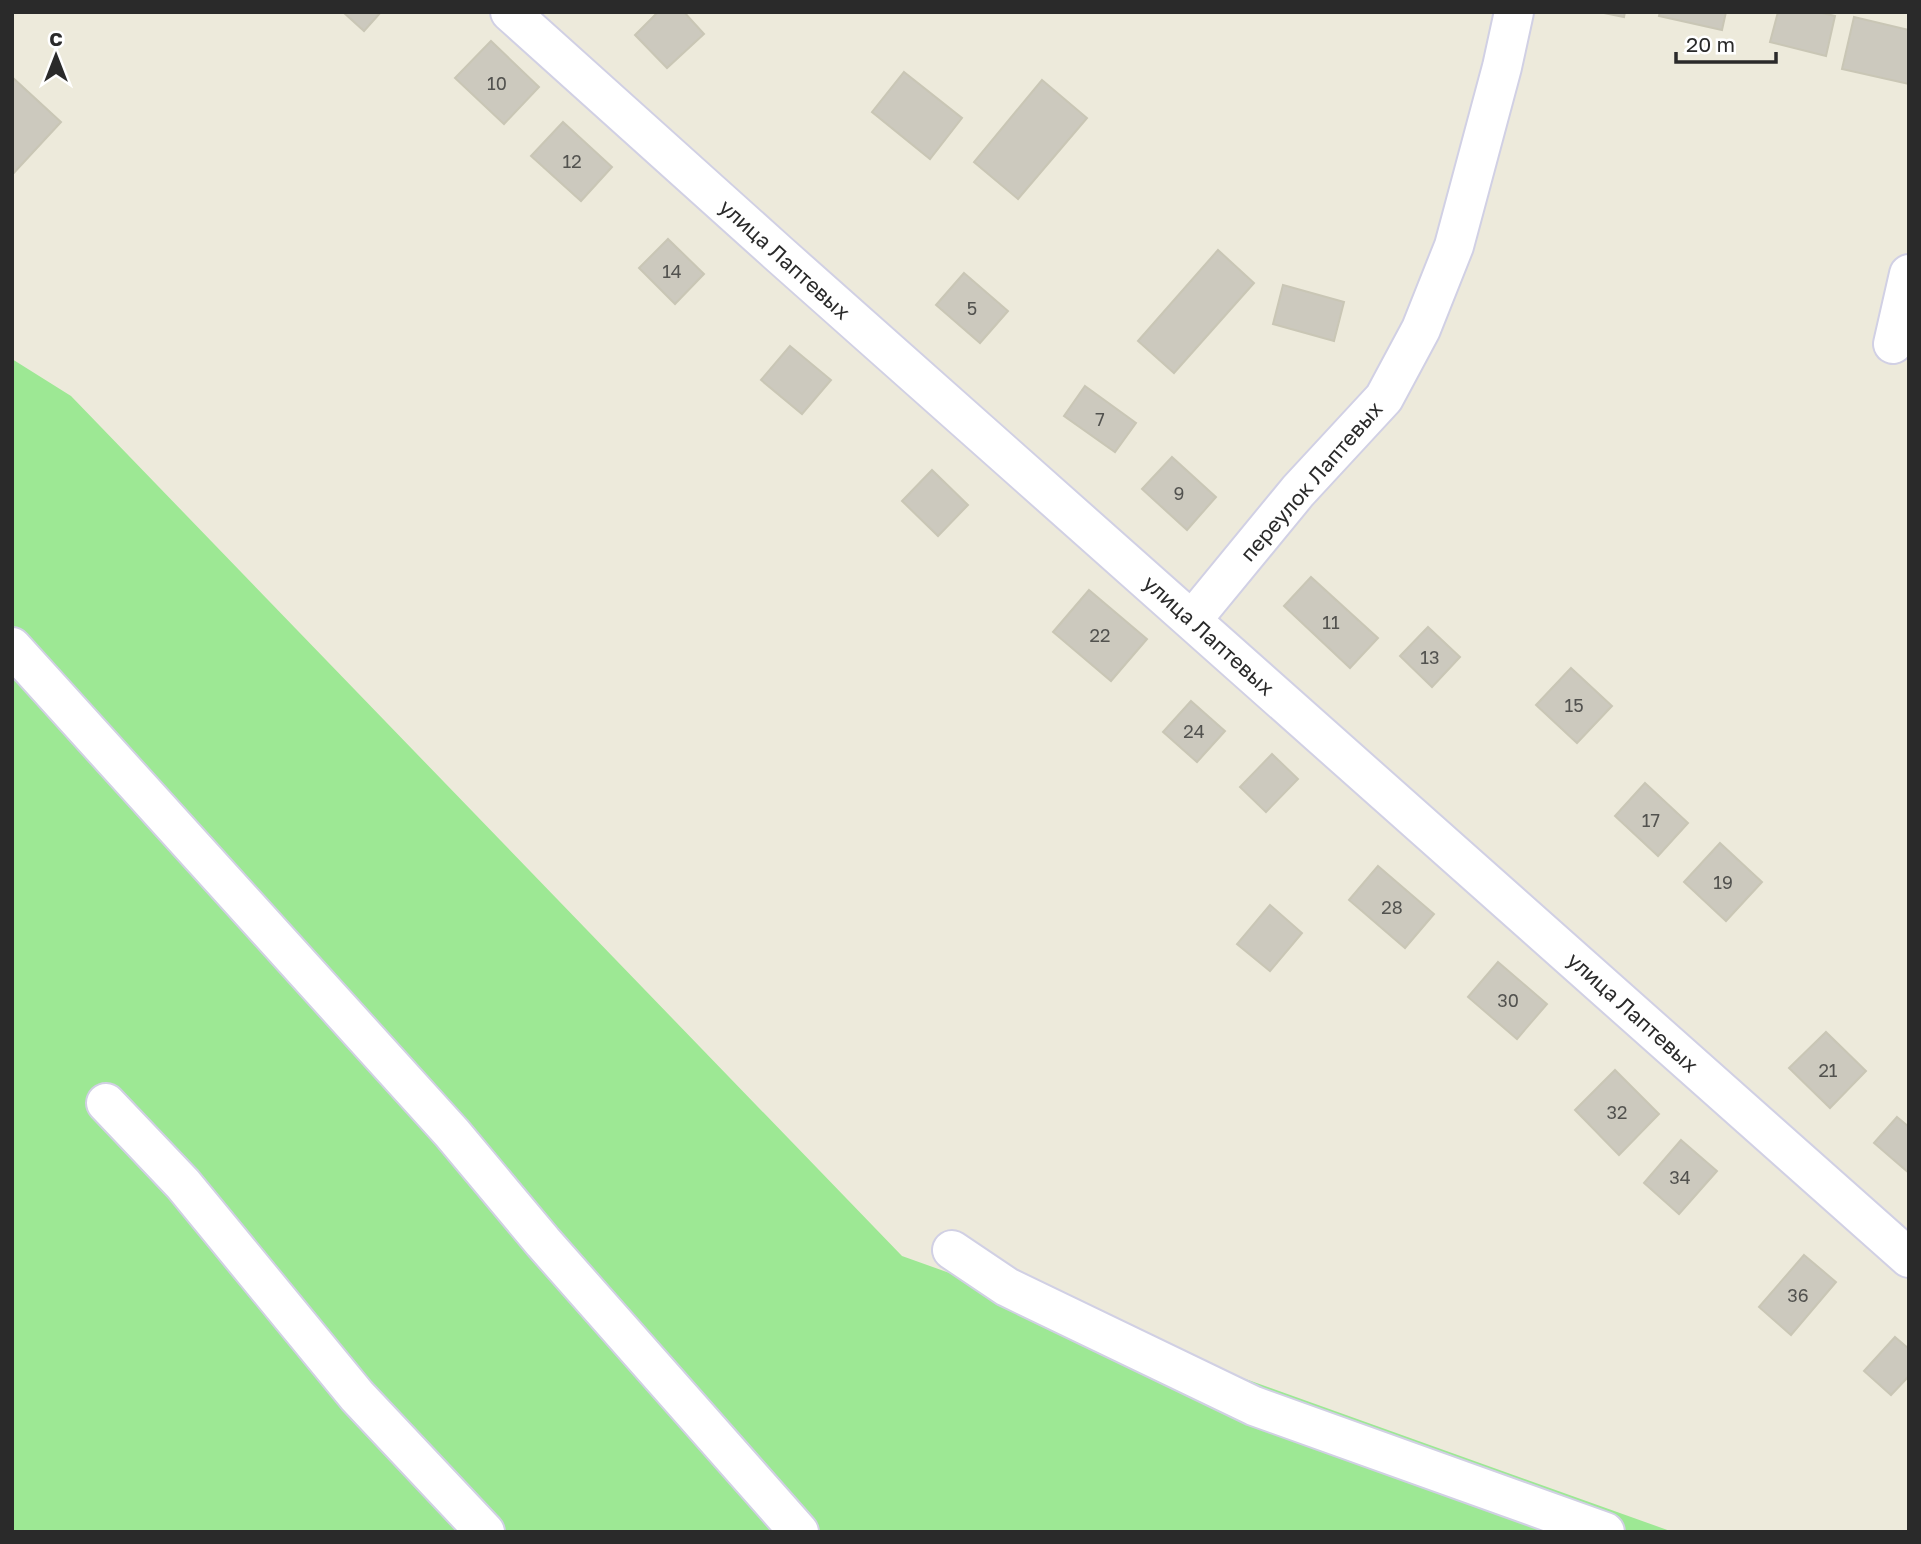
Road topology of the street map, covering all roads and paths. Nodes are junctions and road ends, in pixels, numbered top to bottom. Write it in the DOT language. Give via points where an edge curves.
graph roads {
  1 [pos="510,12"];
  2 [pos="1514,12"];
  3 [pos="1909,274"];
  4 [pos="1893,344"];
  5 [pos="1192,620"];
  6 [pos="12,647"];
  7 [pos="106,1102"];
  8 [pos="952,1250"];
  9 [pos="1909,1258"];
  10 [pos="485,1532"];
  11 [pos="799,1532"];
  12 [pos="1605,1532"];
  1 -- 5 [label="street, улица Лаптевых"];
  2 -- 5 [label="street, переулок Лаптевых" via="1454,246 1422,329 1384,398 1298,491"];
  3 -- 4 [label="street"];
  5 -- 9 [label="street, улица Лаптевых"];
  6 -- 11 [label="street" via="453,1133"];
  7 -- 10 [label="street" via="183,1184 357,1396"];
  8 -- 12 [label="street" via="1007,1287 1254,1406"];
}
